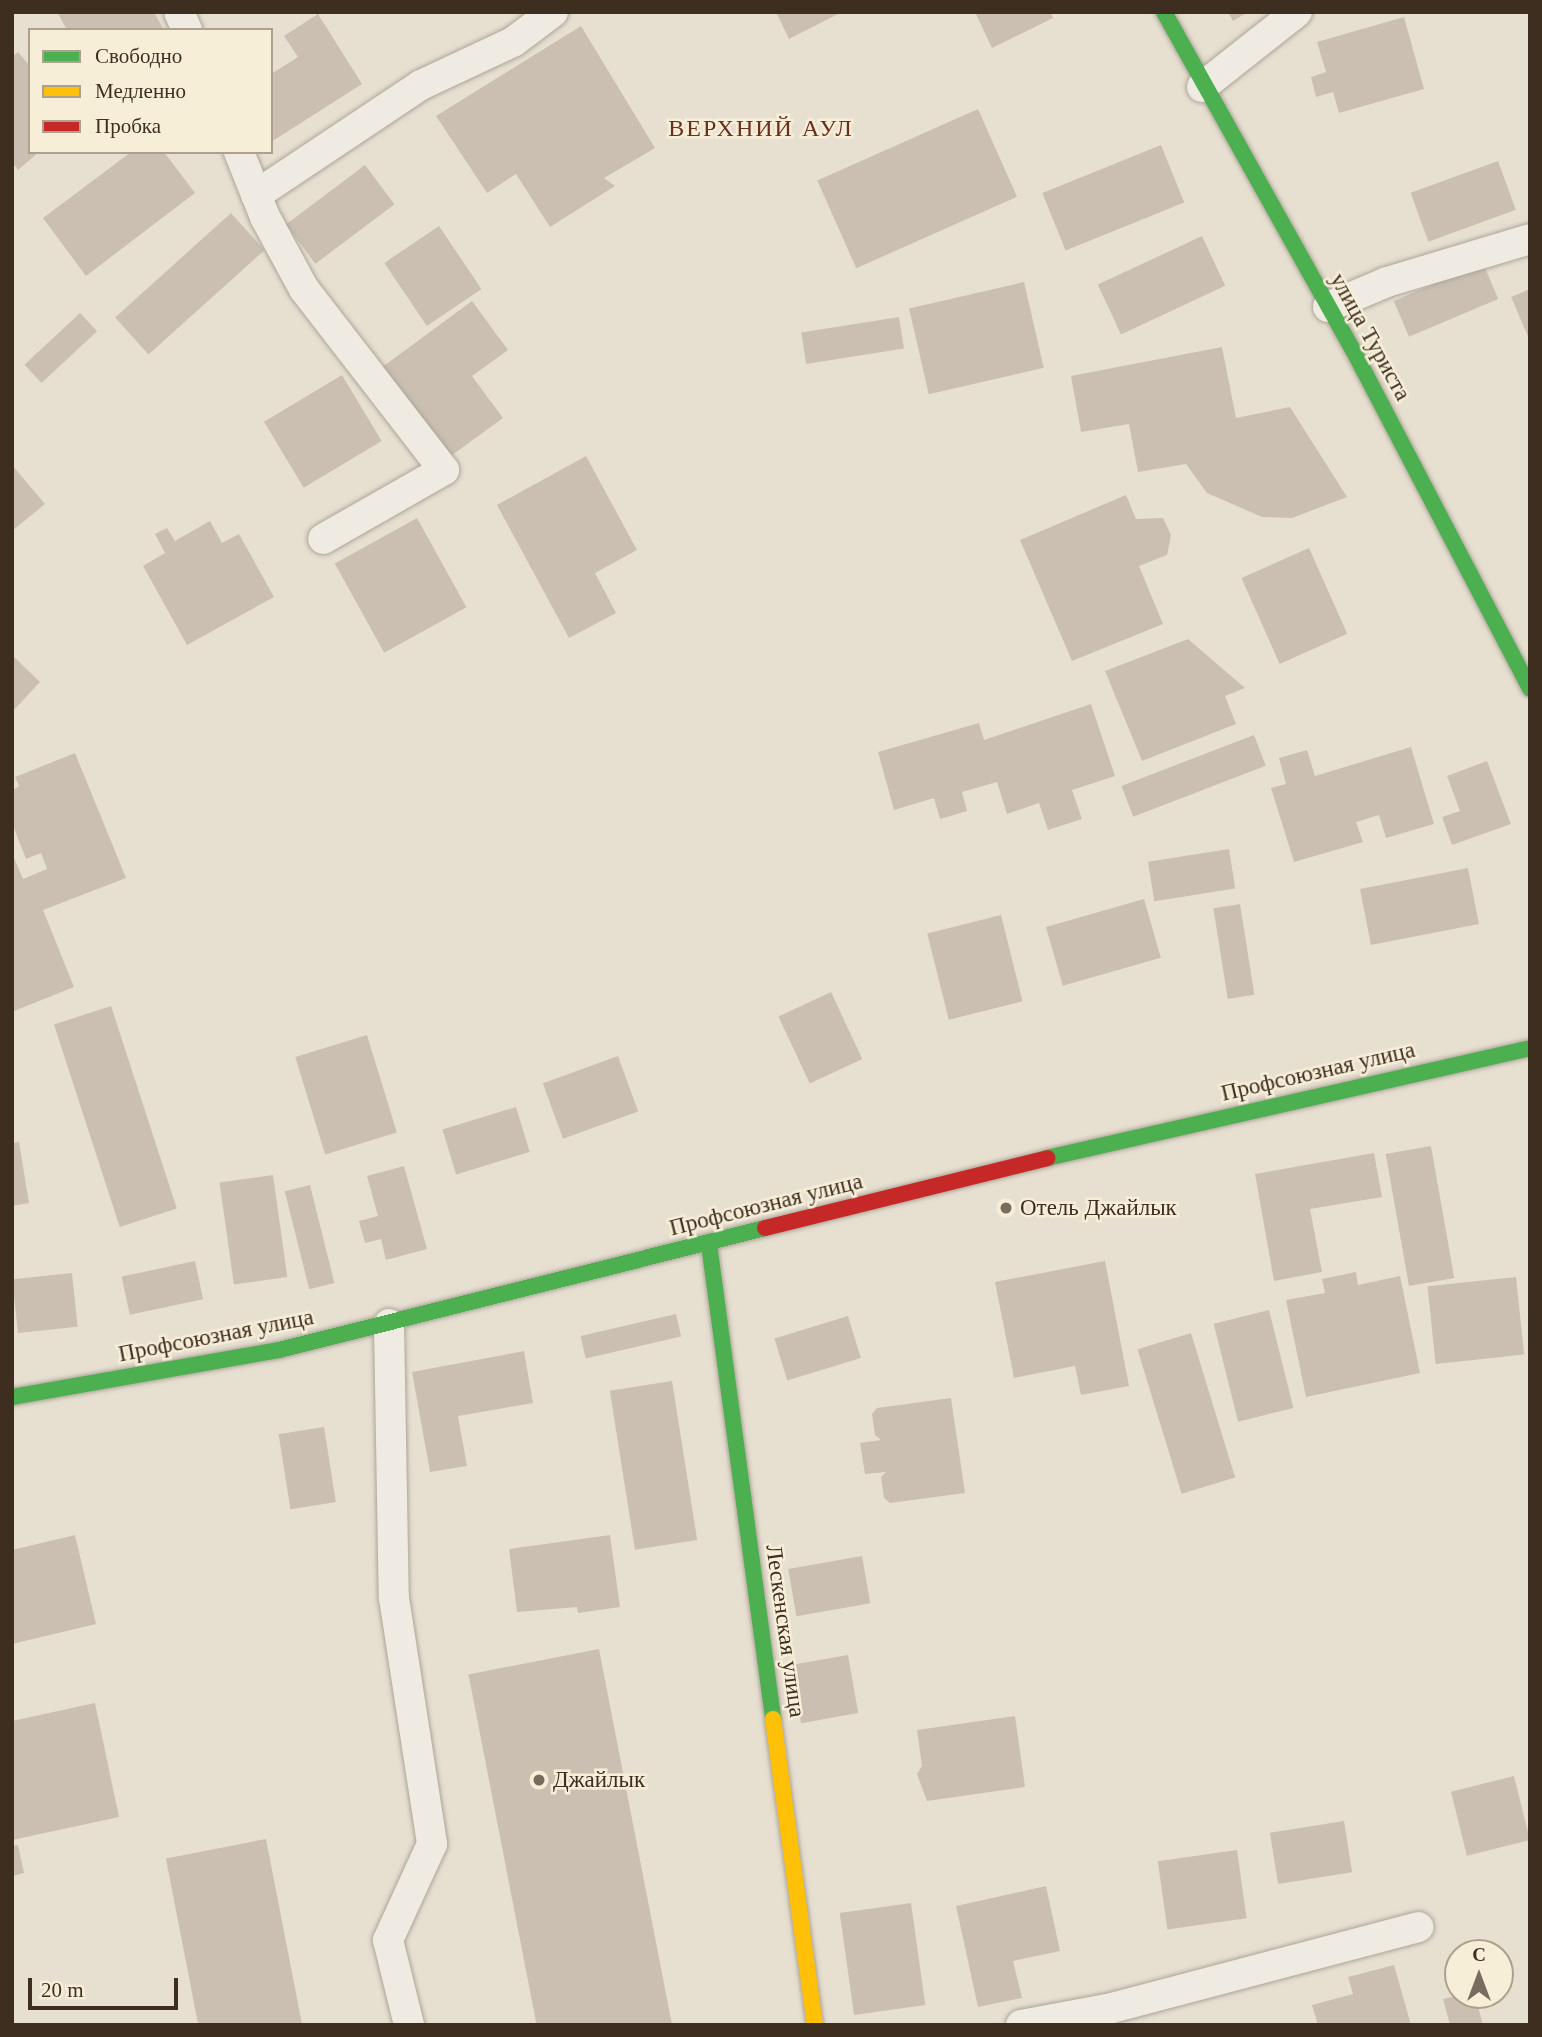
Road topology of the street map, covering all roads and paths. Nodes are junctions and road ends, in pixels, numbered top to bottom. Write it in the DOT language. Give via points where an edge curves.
graph roads {
  1 [pos="179,12"];
  2 [pos="552,12"];
  3 [pos="1164,12"];
  4 [pos="1297,12"];
  5 [pos="186,28"];
  6 [pos="1202,87"];
  7 [pos="240,154"];
  8 [pos="256,195"];
  9 [pos="1530,239"];
  10 [pos="1328,307"];
  11 [pos="323,539"];
  12 [pos="1530,688"];
  13 [pos="1530,1048"];
  14 [pos="709,1244"];
  15 [pos="389,1324"];
  16 [pos="12,1397"];
  17 [pos="1418,1927"];
  18 [pos="409,2025"];
  19 [pos="815,2025"];
  20 [pos="1021,2025"];
  1 -- 5 [label="lane"];
  2 -- 8 [label="lane" via="513,42 421,85"];
  3 -- 6 [label="street, улица Туриста"];
  4 -- 6 [label="lane"];
  6 -- 10 [label="street, улица Туриста"];
  7 -- 8 [label="lane"];
  8 -- 11 [label="lane" via="304,289 444,470"];
  9 -- 10 [label="lane" via="1387,282"];
  10 -- 12 [label="street, улица Туриста"];
  13 -- 14 [label="street, Профсоюзная улица" via="998,1169"];
  14 -- 15 [label="street, Профсоюзная улица"];
  14 -- 19 [label="street, Лескенская улица"];
  15 -- 16 [label="street, Профсоюзная улица" via="279,1350"];
  15 -- 18 [label="lane" via="394,1598 432,1844 388,1940"];
  17 -- 20 [label="lane" via="1112,2008"];
}
